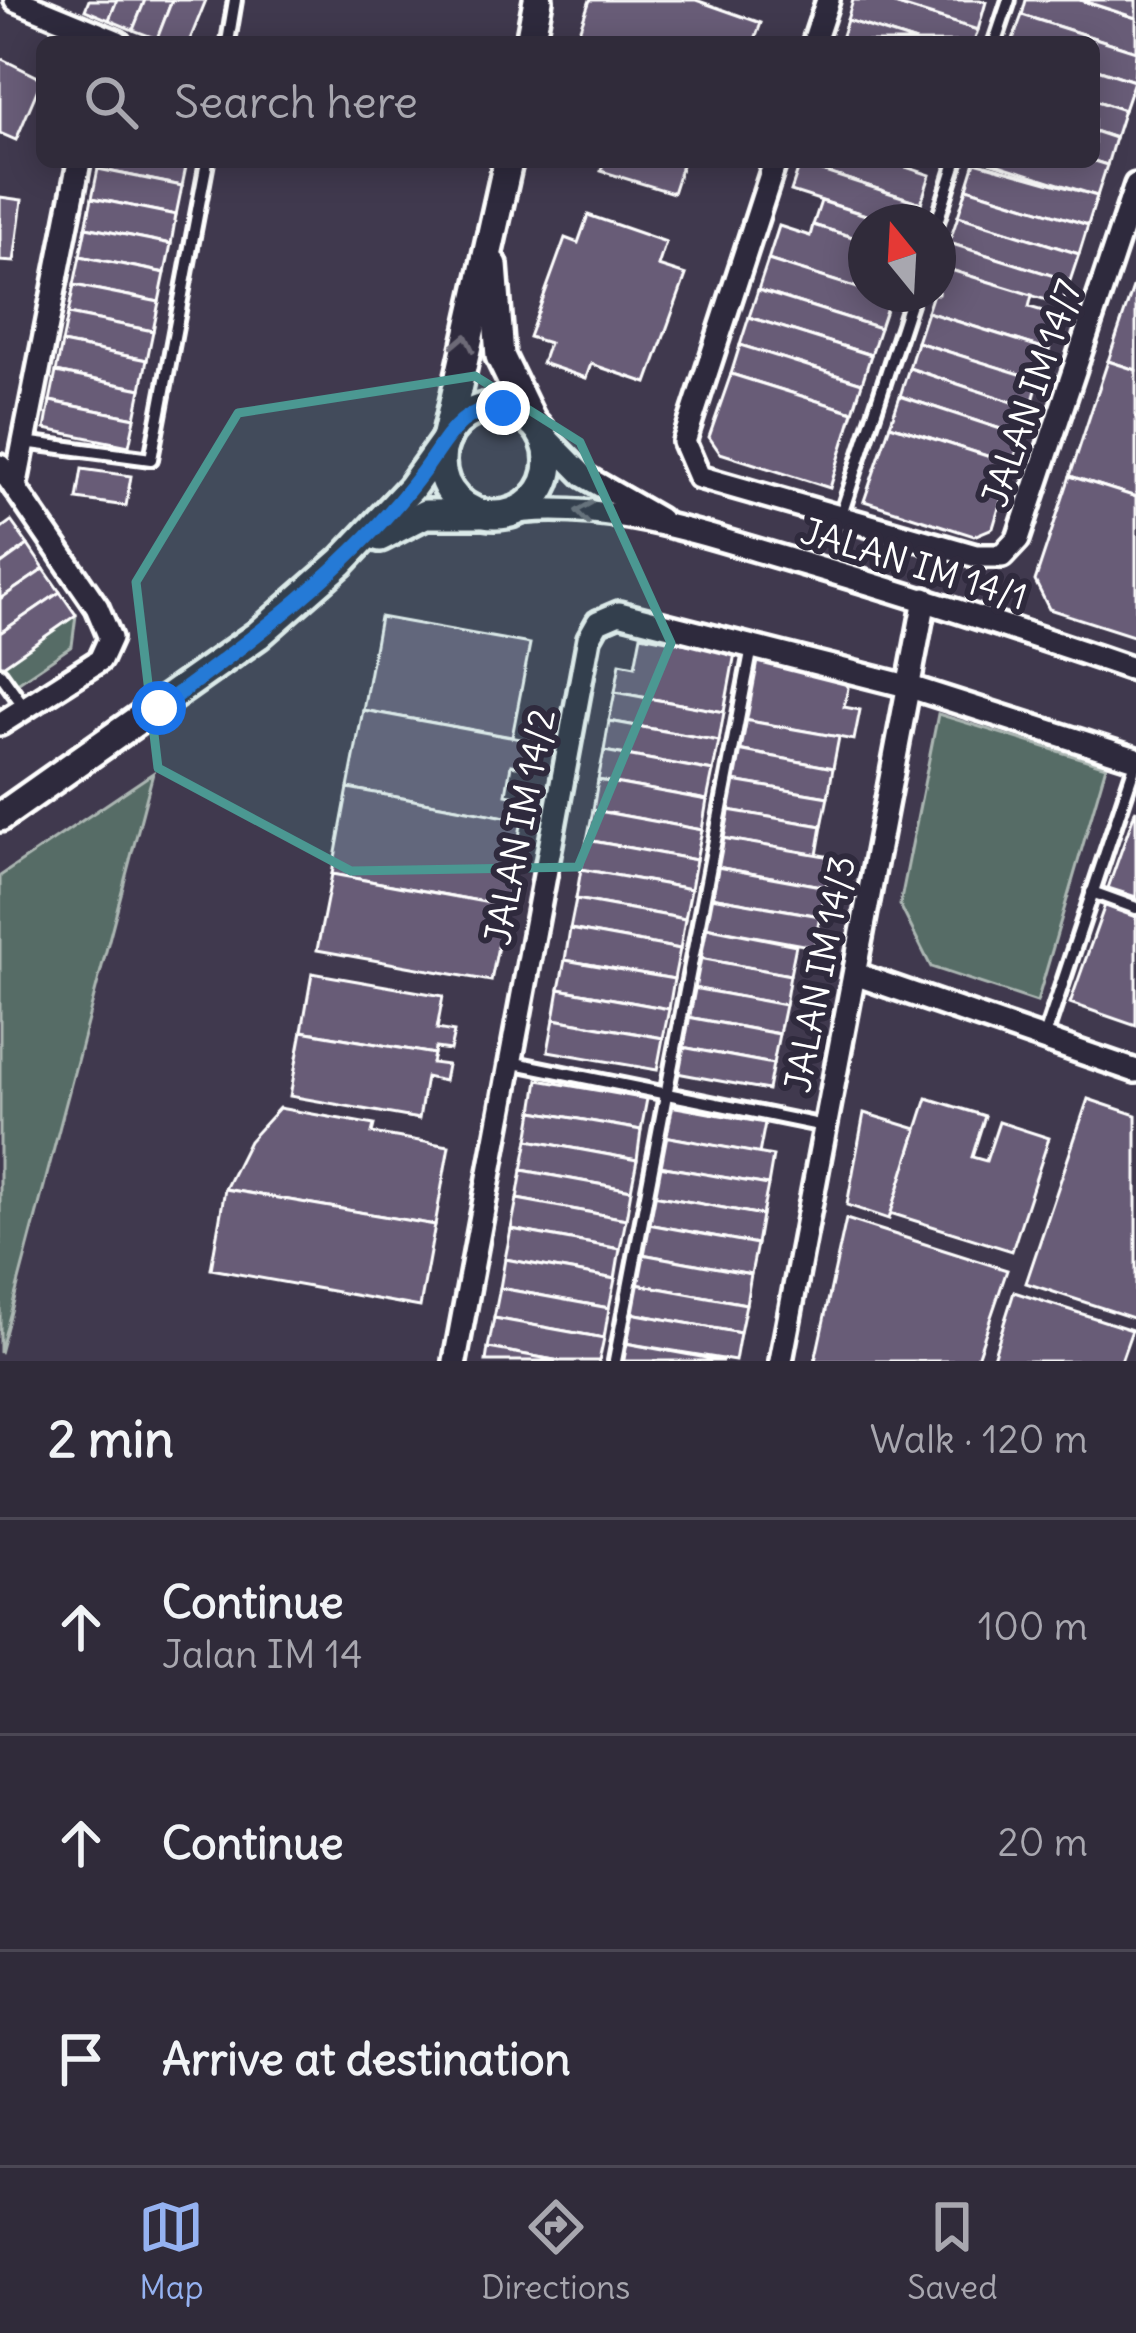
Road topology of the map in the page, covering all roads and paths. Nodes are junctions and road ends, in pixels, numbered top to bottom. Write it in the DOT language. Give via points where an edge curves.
graph roads {
  1 [pos="16,0"];
  2 [pos="235,0"];
  3 [pos="538,0"];
  4 [pos="827,0"];
  5 [pos="1009,0"];
  6 [pos="99,36"];
  7 [pos="229,36"];
  8 [pos="531,36"];
  9 [pos="816,36"];
  10 [pos="997,36"];
  11 [pos="78,168"];
  12 [pos="206,168"];
  13 [pos="507,168"];
  14 [pos="773,168"];
  15 [pos="954,168"];
  16 [pos="1134,200"];
  17 [pos="943,204"];
  18 [pos="492,249"];
  19 [pos="907,312"];
  20 [pos="533,424"];
  21 [pos="446,439"];
  22 [pos="24,442"];
  23 [pos="0,466"];
  24 [pos="14,488"];
  25 [pos="497,515"];
  26 [pos="839,521"];
  27 [pos="670,526"];
  28 [pos="341,562"];
  29 [pos="925,599"];
  30 [pos="752,647"];
  31 [pos="1136,670"];
  32 [pos="0,673"];
  33 [pos="907,686"];
  34 [pos="25,708"];
  35 [pos="0,724"];
  36 [pos="1136,760"];
  37 [pos="0,817"];
  38 [pos="1092,892"];
  39 [pos="1136,908"];
  40 [pos="855,974"];
  41 [pos="1044,1039"];
  42 [pos="510,1062"];
  43 [pos="1136,1071"];
  44 [pos="667,1094"];
  45 [pos="825,1126"];
  46 [pos="454,1361"];
  47 [pos="615,1361"];
  48 [pos="781,1361"];
  1 -- 6 [label="street"];
  2 -- 7 [label="lane"];
  3 -- 8 [label="street"];
  4 -- 9 [label="street"];
  5 -- 10 [label="lane"];
  11 -- 22 [label="street"];
  12 -- 22 [label="lane" via="151,459"];
  13 -- 18 [label="street"];
  14 -- 26 [label="street, JALAN IM 14/7" via="684,442 699,477"];
  15 -- 17 [label="lane"];
  16 -- 26 [label="street, JALAN IM 14/7" via="1018,539 1002,556 976,556"];
  18 -- 20 [label="street" via="496,340"];
  21 -- 18 [label="street, one-way"];
  19 -- 26 [label="lane"];
  20 -- 21 [label="street" via="519,413 485,408"];
  20 -- 25 [label="street" via="548,471 531,501"];
  20 -- 27 [label="street" via="584,476"];
  21 -- 25 [label="street" via="441,456 450,491 479,513"];
  21 -- 28 [label="street"];
  22 -- 24 [label="street"];
  23 -- 24 [label="street"];
  24 -- 34 [label="street" via="107,624 108,651"];
  27 -- 25 [label="street, one-way" via="559,508"];
  25 -- 28 [label="street" via="425,514"];
  27 -- 29 [label="street, JALAN IM 14/1"];
  28 -- 37 [label="street" via="258,635"];
  29 -- 31 [label="street, JALAN IM 14/1"];
  29 -- 33 [label="street, JALAN IM 14/3"];
  30 -- 33 [label="street, JALAN IM 14/2"];
  30 -- 42 [label="street, JALAN IM 14/2" via="619,613 598,622"];
  30 -- 44 [label="lane"];
  32 -- 34 [label="lane"];
  33 -- 36 [label="street"];
  33 -- 40 [label="street, JALAN IM 14/3"];
  34 -- 35 [label="street"];
  36 -- 38 [label="lane"];
  38 -- 39 [label="lane"];
  38 -- 41 [label="lane"];
  40 -- 41 [label="street"];
  40 -- 45 [label="street, JALAN IM 14/3"];
  41 -- 43 [label="street"];
  42 -- 44 [label="lane"];
  42 -- 46 [label="street, JALAN IM 14/2"];
  44 -- 45 [label="lane"];
  44 -- 47 [label="lane"];
  45 -- 48 [label="street, JALAN IM 14/3"];
}
